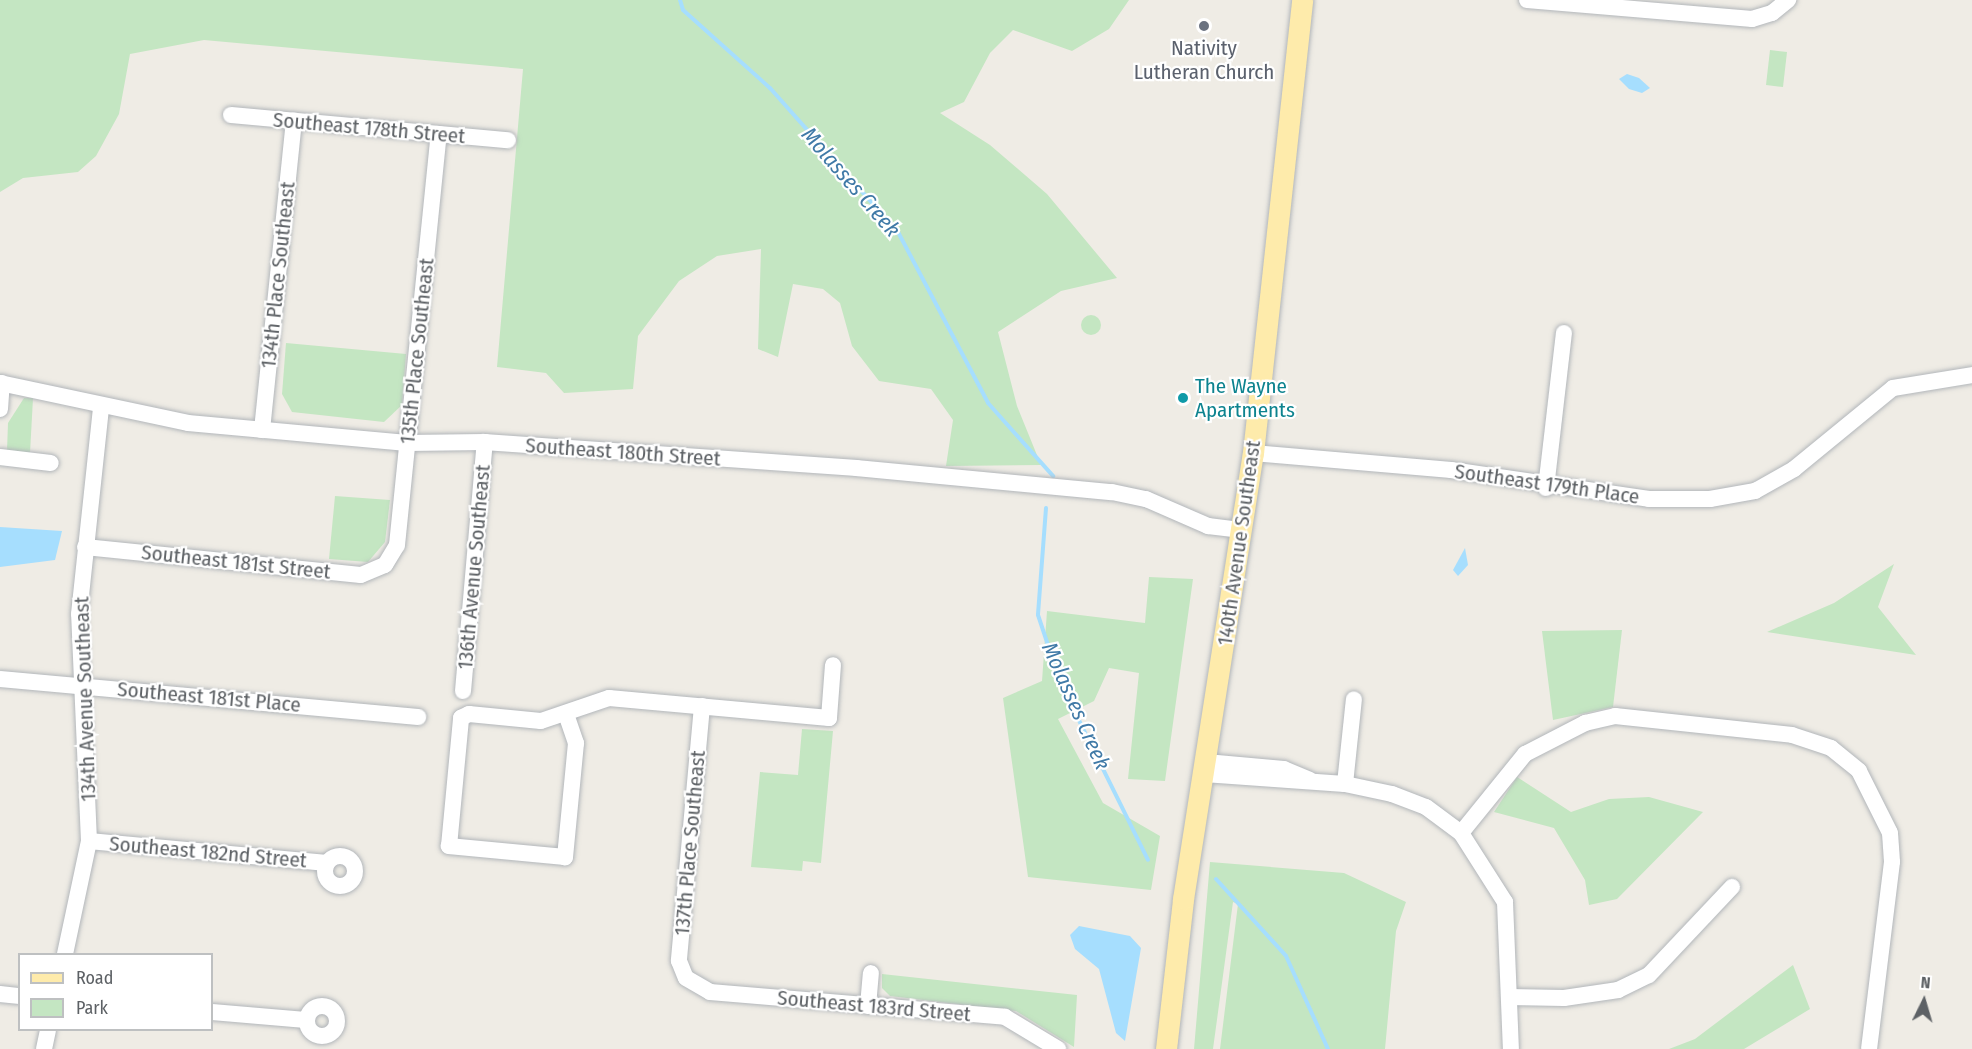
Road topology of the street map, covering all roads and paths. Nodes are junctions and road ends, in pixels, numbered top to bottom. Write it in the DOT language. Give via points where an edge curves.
graph roads {
  1 [pos="1302,0"];
  2 [pos="1527,0"];
  3 [pos="1788,0"];
  4 [pos="231,115"];
  5 [pos="294,121"];
  6 [pos="439,134"];
  7 [pos="508,140"];
  8 [pos="1564,333"];
  9 [pos="1972,375"];
  10 [pos="1,383"];
  11 [pos="101,407"];
  12 [pos="0,410"];
  13 [pos="262,430"];
  14 [pos="485,442"];
  15 [pos="407,443"];
  16 [pos="1253,453"];
  17 [pos="0,457"];
  18 [pos="51,463"];
  19 [pos="1546,488"];
  20 [pos="1242,530"];
  21 [pos="85,548"];
  22 [pos="385,565"];
  23 [pos="833,665"];
  24 [pos="0,679"];
  25 [pos="84,686"];
  26 [pos="463,691"];
  27 [pos="1354,699"];
  28 [pos="702,706"];
  29 [pos="566,714"];
  30 [pos="418,717"];
  31 [pos="1205,768"];
  32 [pos="1345,784"];
  33 [pos="1461,833"];
  34 [pos="89,841"];
  35 [pos="327,863"];
  36 [pos="1732,887"];
  37 [pos="65,953"];
  38 [pos="870,973"];
  39 [pos="686,978"];
  40 [pos="0,994"];
  41 [pos="18,996"];
  42 [pos="1509,997"];
  43 [pos="868,1006"];
  44 [pos="213,1012"];
  45 [pos="306,1020"];
  46 [pos="48,1031"];
  47 [pos="44,1049"];
  48 [pos="1058,1049"];
  49 [pos="1166,1049"];
  50 [pos="1511,1049"];
  51 [pos="1869,1049"];
  1 -- 16 [label="main road, 140th Avenue Southeast"];
  2 -- 3 [label="street" via="1752,18 1772,13"];
  4 -- 5 [label="street, Southeast 178th Street"];
  5 -- 6 [label="street, Southeast 178th Street"];
  5 -- 13 [label="street, 134th Place Southeast"];
  6 -- 7 [label="street, Southeast 178th Street"];
  6 -- 15 [label="street, 135th Place Southeast"];
  8 -- 19 [label="street"];
  9 -- 19 [label="street, Southeast 179th Place" via="1893,388 1794,469 1755,491 1649,499"];
  10 -- 11 [label="street, Southeast 180th Street"];
  10 -- 12 [label="street, Southeast 180th Street"];
  11 -- 13 [label="street, Southeast 180th Street"];
  11 -- 21 [label="street, 134th Avenue Southeast"];
  13 -- 15 [label="street, Southeast 180th Street"];
  14 -- 15 [label="street, Southeast 180th Street"];
  14 -- 20 [label="street, Southeast 180th Street" via="1112,492 1146,500 1208,526"];
  14 -- 26 [label="street, 136th Avenue Southeast"];
  15 -- 22 [label="street, 135th Place Southeast" via="397,545"];
  16 -- 19 [label="street, Southeast 179th Place" via="1451,470"];
  16 -- 20 [label="main road, 140th Avenue Southeast"];
  17 -- 18 [label="street"];
  20 -- 31 [label="main road, 140th Avenue Southeast"];
  21 -- 22 [label="street, Southeast 181st Street" via="361,575"];
  21 -- 25 [label="street, 134th Avenue Southeast" via="79,615"];
  23 -- 28 [label="street" via="829,718"];
  24 -- 25 [label="street, Southeast 181st Place"];
  25 -- 30 [label="street, Southeast 181st Place"];
  25 -- 34 [label="street, 134th Avenue Southeast"];
  27 -- 32 [label="street"];
  28 -- 29 [label="street" via="609,698"];
  28 -- 39 [label="street, 137th Place Southeast" via="679,961"];
  29 -- 29 [label="street" via="576,743 565,857 449,846 461,718 541,721"];
  31 -- 32 [label="street" via="1283,784"];
  31 -- 49 [label="main road, 140th Avenue Southeast"];
  32 -- 33 [label="street" via="1426,807"];
  33 -- 42 [label="street" via="1505,902"];
  33 -- 51 [label="street" via="1525,754 1554,735 1615,716 1792,735 1831,748 1859,771 1890,833 1892,862"];
  34 -- 35 [label="street, Southeast 182nd Street"];
  34 -- 37 [label="street, 134th Avenue Southeast"];
  36 -- 42 [label="street" via="1649,975 1618,990 1564,998"];
  38 -- 43 [label="street"];
  39 -- 43 [label="street, Southeast 183rd Street" via="710,992"];
  40 -- 41 [label="street"];
  42 -- 50 [label="street"];
  43 -- 48 [label="street, Southeast 183rd Street" via="1005,1017"];
  44 -- 45 [label="street"];
  46 -- 47 [label="street"];
}
